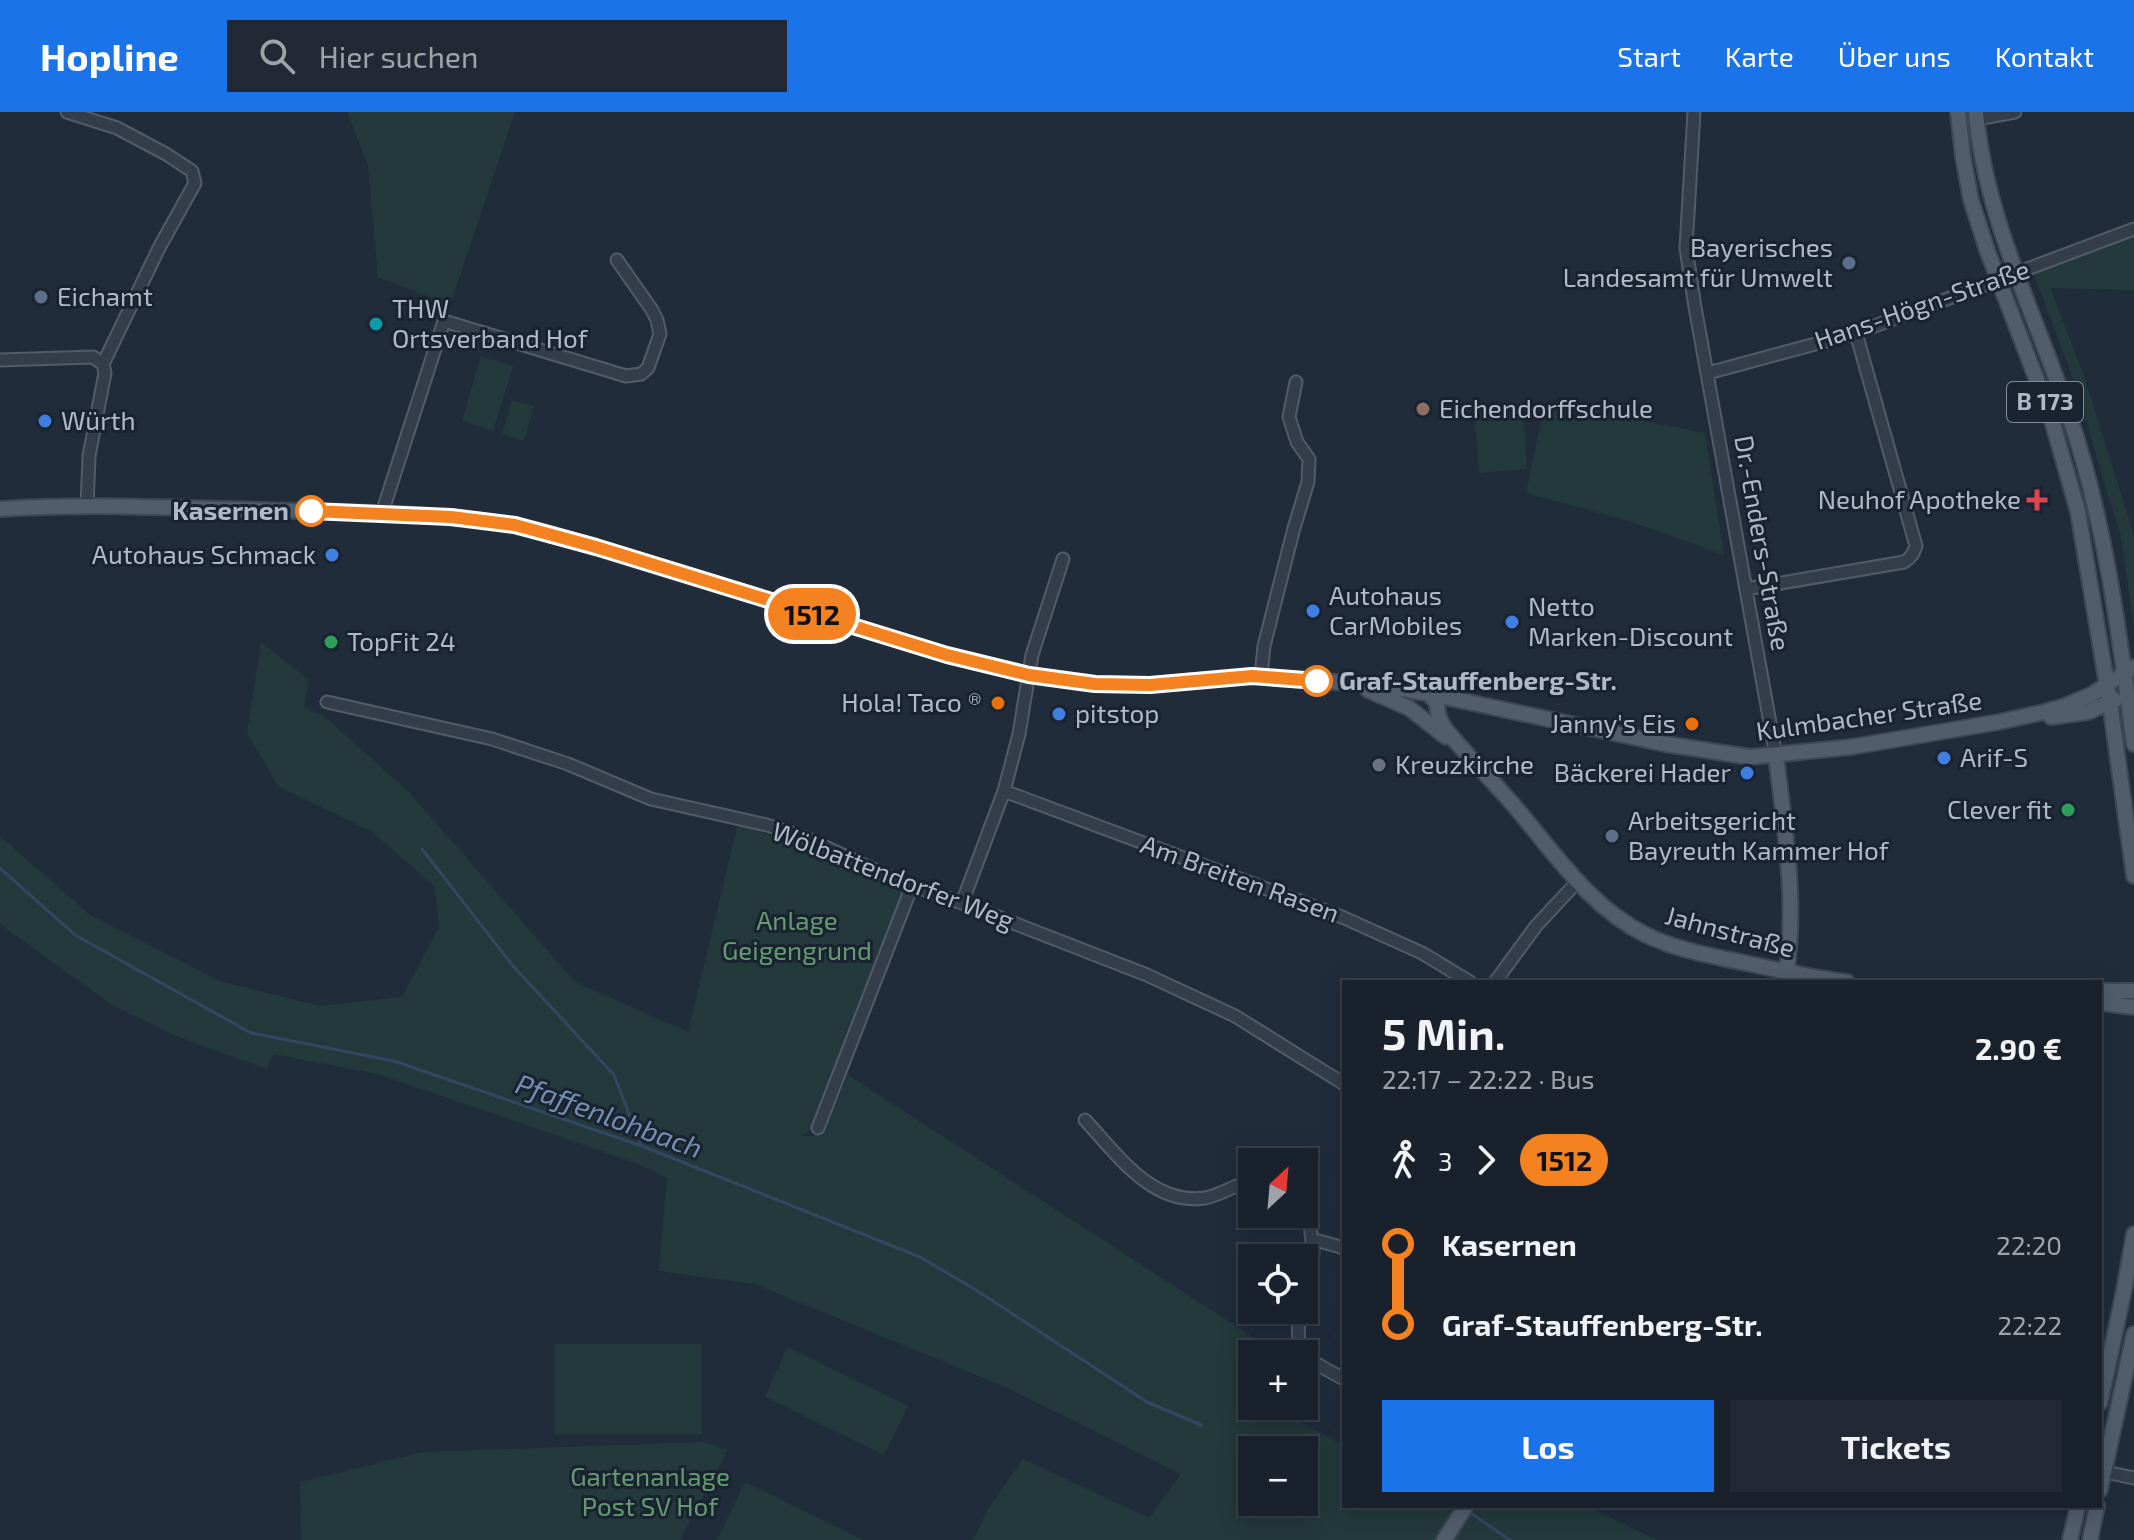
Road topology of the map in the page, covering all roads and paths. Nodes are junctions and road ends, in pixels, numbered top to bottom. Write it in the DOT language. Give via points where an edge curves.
graph roads {
  1 [pos="67,112"];
  2 [pos="1694,112"];
  3 [pos="1958,112"];
  4 [pos="2015,112"];
  5 [pos="1976,115"];
  6 [pos="2134,229"];
  7 [pos="617,260"];
  8 [pos="2016,273"];
  9 [pos="1998,278"];
  10 [pos="1856,333"];
  11 [pos="0,360"];
  12 [pos="103,364"];
  13 [pos="1708,373"];
  14 [pos="1296,382"];
  15 [pos="87,507"];
  16 [pos="0,509"];
  17 [pos="382,513"];
  18 [pos="1063,559"];
  19 [pos="1746,589"];
  20 [pos="2129,670"];
  21 [pos="1029,675"];
  22 [pos="1261,676"];
  23 [pos="1351,683"];
  24 [pos="2107,684"];
  25 [pos="2130,690"];
  26 [pos="1426,693"];
  27 [pos="327,702"];
  28 [pos="2110,703"];
  29 [pos="1999,722"];
  30 [pos="2134,744"];
  31 [pos="1776,756"];
  32 [pos="1484,772"];
  33 [pos="1004,791"];
  34 [pos="2134,876"];
  35 [pos="1577,882"];
  36 [pos="912,886"];
  37 [pos="962,903"];
  38 [pos="1785,977"];
  39 [pos="1467,980"];
  40 [pos="1496,980"];
  41 [pos="1822,980"];
  42 [pos="2102,991"];
  43 [pos="2134,991"];
  44 [pos="2102,1003"];
  45 [pos="2134,1007"];
  46 [pos="1342,1083"];
  47 [pos="1085,1120"];
  48 [pos="818,1128"];
  49 [pos="1238,1186"];
  50 [pos="1311,1228"];
  51 [pos="2134,1234"];
  52 [pos="1312,1243"];
  53 [pos="1342,1247"];
  54 [pos="1298,1324"];
  55 [pos="2134,1334"];
  56 [pos="1297,1340"];
  57 [pos="1318,1365"];
  58 [pos="1342,1378"];
  59 [pos="2102,1394"];
  60 [pos="2102,1471"];
  61 [pos="2134,1478"];
  62 [pos="2078,1508"];
  63 [pos="2097,1508"];
  64 [pos="1463,1510"];
  65 [pos="1444,1540"];
  66 [pos="2070,1540"];
  67 [pos="2090,1540"];
  1 -- 12 [label="street" via="117,128 166,154 192,171 195,183"];
  2 -- 13 [label="street, Dr.-Enders-Straße" via="1686,248"];
  3 -- 9 [label="main road, B 173" via="1971,200"];
  4 -- 5 [label="street"];
  5 -- 8 [label="main road, B 173" via="1991,198"];
  6 -- 8 [label="street, Hans-Högn-Straße"];
  7 -- 17 [label="street" via="657,320 660,334 648,368 626,376 444,321"];
  8 -- 9 [label="street, Hans-Högn-Straße"];
  8 -- 20 [label="main road, B 173" via="2086,469"];
  9 -- 10 [label="street, Hans-Högn-Straße"];
  9 -- 24 [label="main road, B 173" via="2069,476"];
  10 -- 13 [label="street, Hans-Högn-Straße"];
  10 -- 19 [label="street" via="1914,553 1904,562"];
  11 -- 12 [label="street" via="93,357"];
  12 -- 15 [label="street"];
  13 -- 19 [label="street, Dr.-Enders-Straße"];
  14 -- 22 [label="street" via="1289,417 1309,459 1308,482 1264,646"];
  15 -- 16 [label="main road, Kulmbacher Straße"];
  15 -- 17 [label="main road, Kulmbacher Straße"];
  17 -- 21 [label="main road, Kulmbacher Straße" via="488,521 548,533 947,655"];
  18 -- 21 [label="street"];
  19 -- 31 [label="street, Dr.-Enders-Straße"];
  20 -- 24 [label="main road, Kulmbacher Straße"];
  20 -- 25 [label="main road, B 173"];
  21 -- 22 [label="main road, Kulmbacher Straße" via="1150,685"];
  21 -- 33 [label="street"];
  22 -- 23 [label="main road, Kulmbacher Straße"];
  23 -- 26 [label="main road, Kulmbacher Straße"];
  23 -- 32 [label="main road" via="1419,716"];
  24 -- 28 [label="main road, B 173"];
  24 -- 29 [label="main road, Kulmbacher Straße" via="2065,706"];
  25 -- 28 [label="main road, Kulmbacher Straße"];
  25 -- 30 [label="main road, B 173"];
  26 -- 31 [label="main road, Kulmbacher Straße" via="1723,754"];
  26 -- 32 [label="main road, Jahnstraße" via="1438,704 1447,731"];
  27 -- 36 [label="street, Wölbattendorfer Weg" via="492,739 651,799 787,831"];
  28 -- 29 [label="main road, Kulmbacher Straße" via="2088,712"];
  28 -- 34 [label="main road, B 173"];
  29 -- 31 [label="main road, Kulmbacher Straße"];
  31 -- 38 [label="main road, Dr.-Enders-Straße" via="1790,871"];
  32 -- 35 [label="main road, Jahnstraße"];
  33 -- 37 [label="street"];
  33 -- 39 [label="street, Am Breiten Rasen" via="1329,912 1422,953"];
  35 -- 38 [label="main road, Jahnstraße" via="1646,935"];
  35 -- 40 [label="street"];
  36 -- 37 [label="street, Wölbattendorfer Weg"];
  36 -- 48 [label="street"];
  37 -- 46 [label="street, Wölbattendorfer Weg" via="1147,975 1235,1016"];
  38 -- 41 [label="main road, Jahnstraße"];
  42 -- 43 [label="main road"];
  44 -- 45 [label="main road"];
  47 -- 49 [label="street" via="1132,1170 1164,1193 1182,1199 1209,1197"];
  50 -- 52 [label="street"];
  51 -- 59 [label="main road"];
  52 -- 53 [label="street"];
  54 -- 56 [label="street"];
  55 -- 60 [label="main road"];
  57 -- 58 [label="street"];
  60 -- 61 [label="street"];
  62 -- 66 [label="main road"];
  63 -- 67 [label="main road"];
  64 -- 65 [label="main road"];
}
